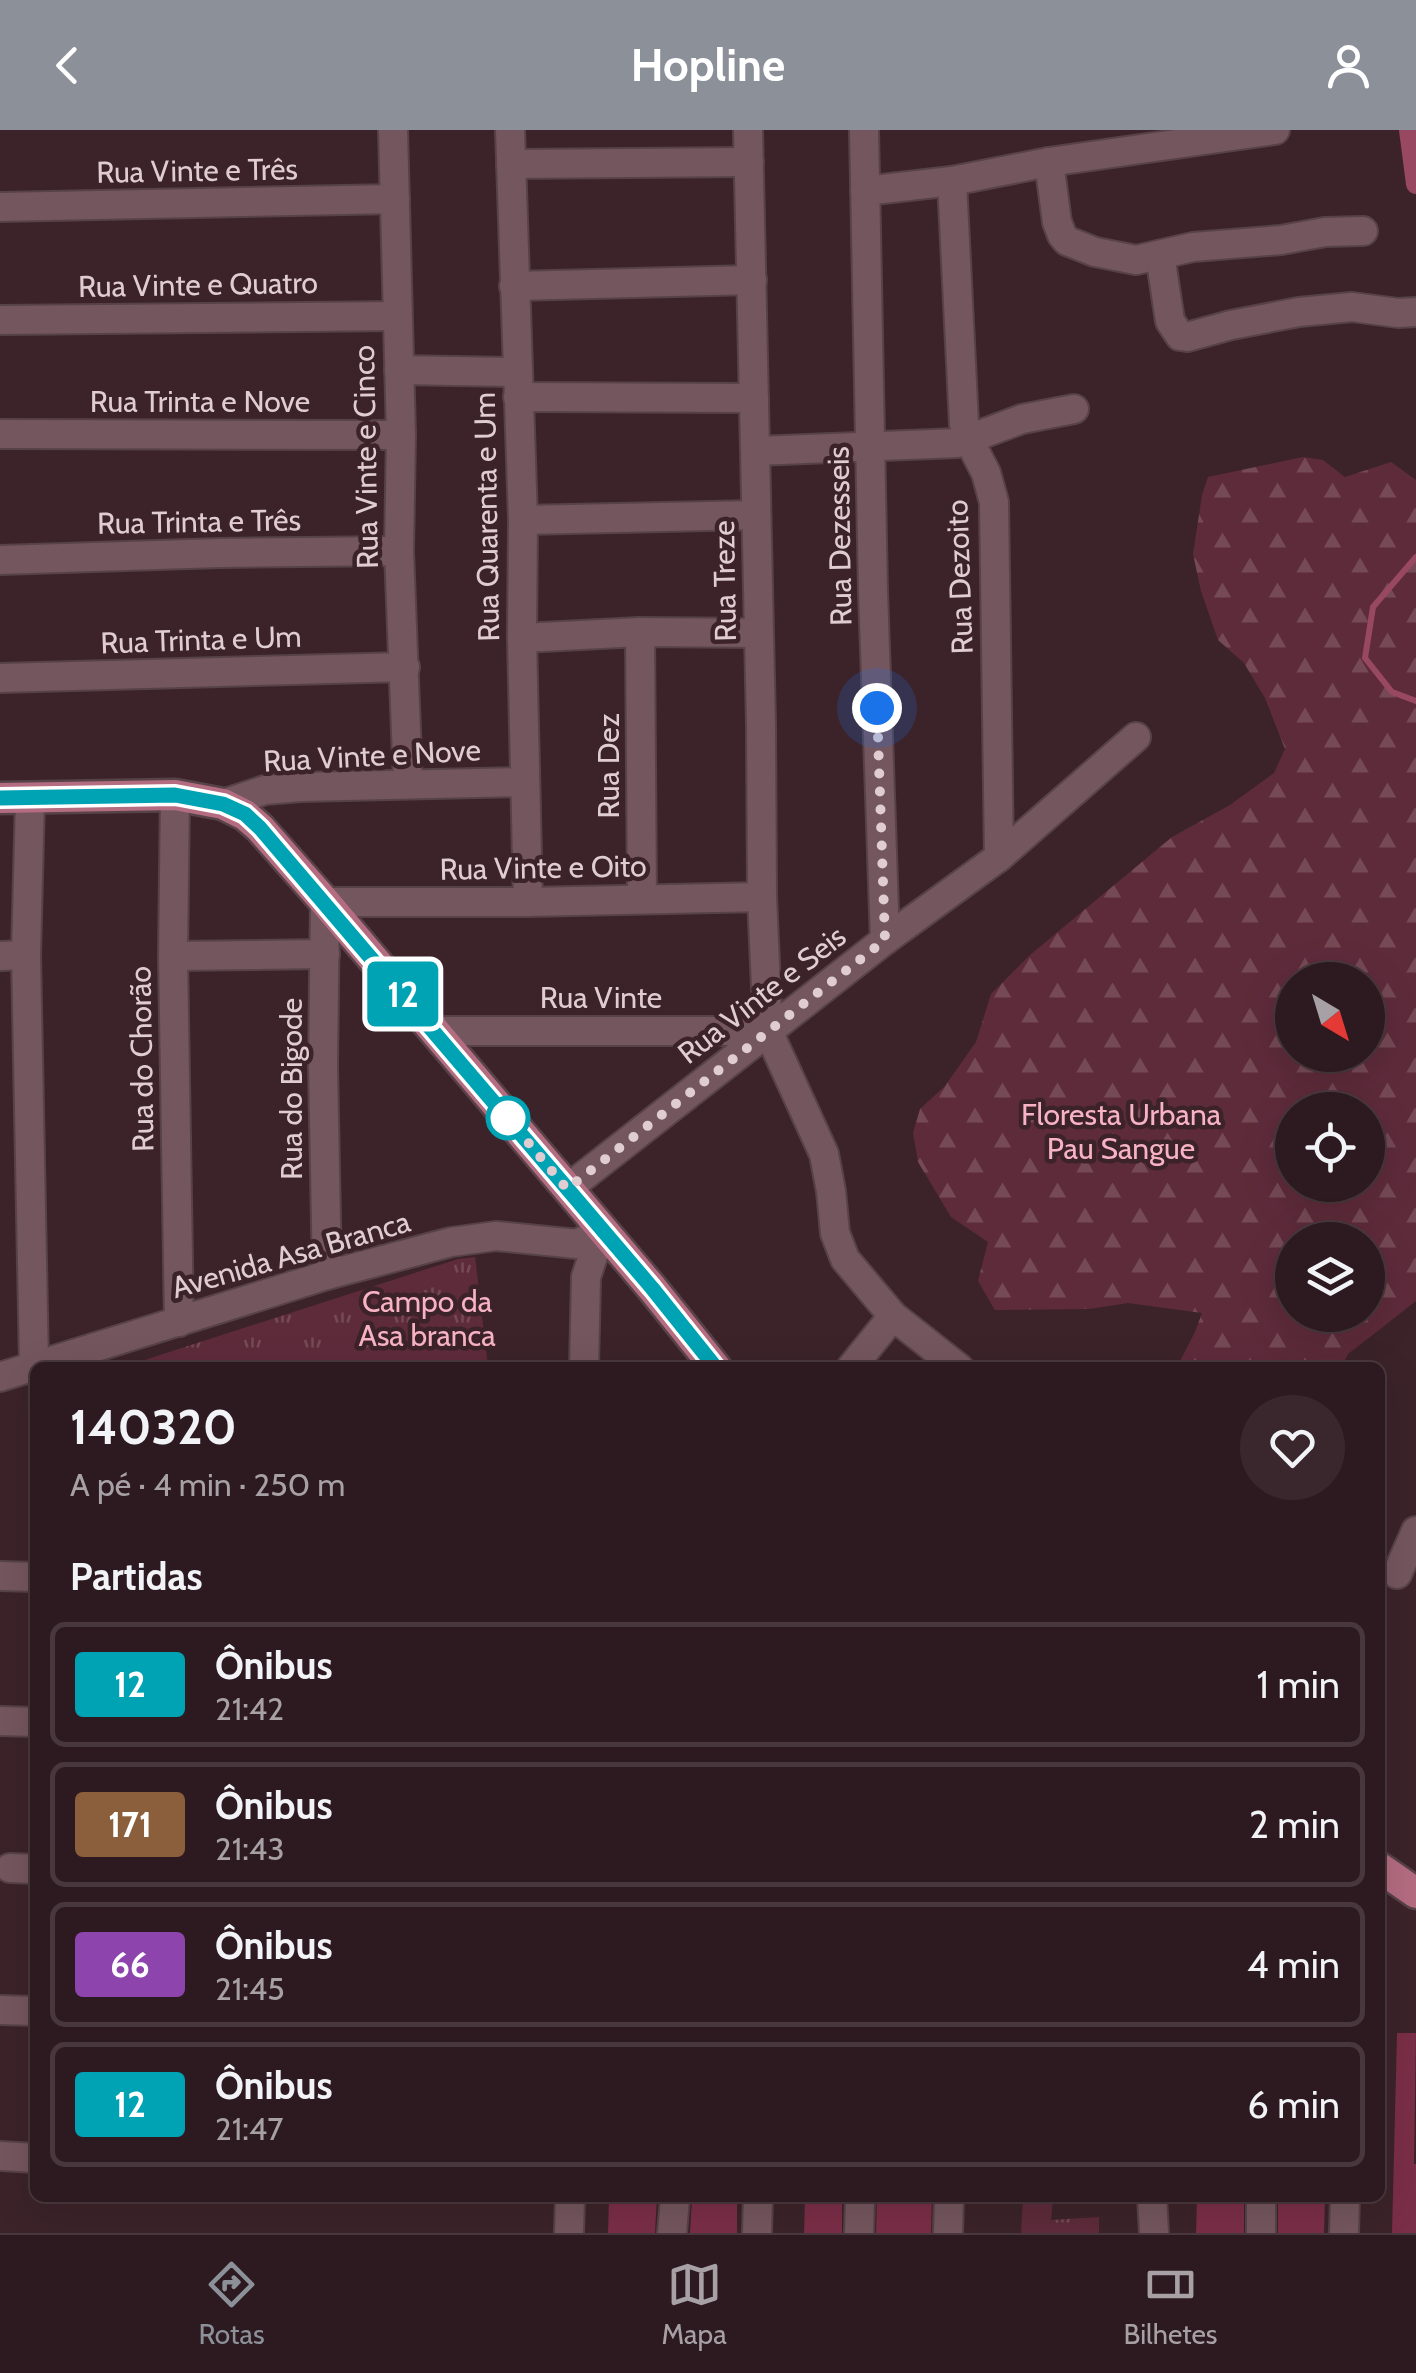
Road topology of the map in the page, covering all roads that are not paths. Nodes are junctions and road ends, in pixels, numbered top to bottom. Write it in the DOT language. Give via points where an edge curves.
graph roads {
  1 [pos="393,130"];
  2 [pos="510,130"];
  3 [pos="748,130"];
  4 [pos="864,130"];
  5 [pos="1275,130"];
  6 [pos="750,162"];
  7 [pos="1049,162"];
  8 [pos="511,164"];
  9 [pos="952,181"];
  10 [pos="866,191"];
  11 [pos="395,199"];
  12 [pos="0,207"];
  13 [pos="1363,232"];
  14 [pos="1160,255"];
  15 [pos="752,280"];
  16 [pos="514,286"];
  17 [pos="1416,312"];
  18 [pos="396,316"];
  19 [pos="0,320"];
  20 [pos="399,370"];
  21 [pos="518,385"];
  22 [pos="754,398"];
  23 [pos="1074,410"];
  24 [pos="0,434"];
  25 [pos="401,435"];
  26 [pos="969,440"];
  27 [pos="872,445"];
  28 [pos="756,451"];
  29 [pos="756,515"];
  30 [pos="523,520"];
  31 [pos="399,551"];
  32 [pos="0,560"];
  33 [pos="640,632"];
  34 [pos="759,633"];
  35 [pos="522,638"];
  36 [pos="405,667"];
  37 [pos="0,678"];
  38 [pos="1136,737"];
  39 [pos="526,782"];
  40 [pos="408,783"];
  41 [pos="175,795"];
  42 [pos="15,798"];
  43 [pos="223,804"];
  44 [pos="999,857"];
  45 [pos="762,897"];
  46 [pos="642,899"];
  47 [pos="325,902"];
  48 [pos="528,902"];
  49 [pos="885,940"];
  50 [pos="325,954"];
  51 [pos="13,956"];
  52 [pos="173,956"];
  53 [pos="434,1031"];
  54 [pos="768,1031"];
  55 [pos="567,1189"];
  56 [pos="605,1233"];
  57 [pos="327,1275"];
  58 [pos="893,1316"];
  59 [pos="178,1322"];
  60 [pos="34,1362"];
  61 [pos="44,1362"];
  62 [pos="584,1362"];
  63 [pos="711,1362"];
  64 [pos="856,1362"];
  65 [pos="951,1362"];
  66 [pos="30,1366"];
  67 [pos="0,1376"];
  68 [pos="1416,1531"];
  69 [pos="1398,1574"];
  70 [pos="0,1576"];
  71 [pos="30,1577"];
  72 [pos="0,1721"];
  73 [pos="30,1722"];
  74 [pos="1385,1871"];
  75 [pos="1416,1893"];
  76 [pos="0,2010"];
  77 [pos="30,2011"];
  78 [pos="0,2156"];
  79 [pos="30,2158"];
  80 [pos="570,2202"];
  81 [pos="675,2202"];
  82 [pos="758,2202"];
  83 [pos="860,2202"];
  84 [pos="949,2202"];
  85 [pos="1152,2202"];
  86 [pos="1261,2202"];
  87 [pos="1345,2202"];
  88 [pos="569,2233"];
  89 [pos="672,2233"];
  90 [pos="757,2233"];
  91 [pos="859,2233"];
  92 [pos="948,2233"];
  93 [pos="1154,2233"];
  94 [pos="1261,2233"];
  95 [pos="1344,2233"];
  1 -- 11 [label="street, Rua Vinte e Cinco"];
  2 -- 8 [label="street, Rua Quarenta e Um"];
  3 -- 6 [label="street, Rua Treze"];
  4 -- 10 [label="street, Rua Dezesseis"];
  5 -- 7 [label="street"];
  6 -- 8 [label="street"];
  6 -- 15 [label="street, Rua Treze"];
  7 -- 9 [label="street"];
  7 -- 14 [label="street" via="1067,241 1136,260"];
  8 -- 16 [label="street, Rua Quarenta e Um"];
  9 -- 10 [label="street"];
  9 -- 26 [label="street, Rua Dezoito"];
  10 -- 27 [label="street, Rua Dezesseis"];
  11 -- 12 [label="street, Rua Vinte e Três"];
  11 -- 18 [label="street, Rua Vinte e Cinco"];
  13 -- 14 [label="street"];
  14 -- 17 [label="street" via="1170,321 1180,336 1299,312"];
  15 -- 16 [label="street"];
  15 -- 22 [label="street, Rua Treze"];
  16 -- 21 [label="street, Rua Quarenta e Um"];
  18 -- 19 [label="street, Rua Vinte e Quatro"];
  18 -- 20 [label="street, Rua Vinte e Cinco"];
  20 -- 21 [label="street"];
  20 -- 25 [label="street, Rua Vinte e Cinco"];
  21 -- 22 [label="street"];
  21 -- 30 [label="street, Rua Quarenta e Um"];
  22 -- 28 [label="street, Rua Treze"];
  23 -- 26 [label="street" via="1003,424"];
  24 -- 25 [label="street, Rua Trinta e Nove"];
  25 -- 31 [label="street, Rua Vinte e Cinco"];
  26 -- 27 [label="street"];
  26 -- 44 [label="street, Rua Dezoito" via="994,502"];
  27 -- 28 [label="street"];
  27 -- 49 [label="street, Rua Dezesseis"];
  28 -- 29 [label="street, Rua Treze"];
  29 -- 30 [label="street"];
  29 -- 34 [label="street, Rua Treze"];
  30 -- 35 [label="street, Rua Quarenta e Um"];
  31 -- 32 [label="street, Rua Trinta e Três"];
  31 -- 36 [label="street, Rua Vinte e Cinco"];
  33 -- 34 [label="street"];
  33 -- 35 [label="street"];
  33 -- 46 [label="street, Rua Dez"];
  34 -- 45 [label="street, Rua Treze"];
  35 -- 39 [label="street, Rua Quarenta e Um"];
  36 -- 37 [label="street, Rua Trinta e Um"];
  36 -- 40 [label="street, Rua Vinte e Cinco"];
  38 -- 44 [label="street, Rua Vinte e Seis"];
  39 -- 40 [label="street, Rua Vinte e Nove"];
  39 -- 48 [label="street, Rua Quarenta e Um"];
  40 -- 43 [label="street, Rua Vinte e Nove" via="265,790"];
  41 -- 42 [label="main road"];
  41 -- 43 [label="main road"];
  41 -- 52 [label="street, Rua do Chorão"];
  42 -- 51 [label="street"];
  43 -- 47 [label="main road" via="260,828"];
  44 -- 49 [label="street, Rua Vinte e Seis"];
  45 -- 46 [label="street, Rua Vinte e Oito"];
  45 -- 54 [label="street, Rua Treze"];
  46 -- 48 [label="street, Rua Vinte e Oito"];
  47 -- 48 [label="street, Rua Vinte e Oito"];
  47 -- 50 [label="street, Rua do Bigode"];
  47 -- 53 [label="main road"];
  49 -- 54 [label="street, Rua Vinte e Seis"];
  50 -- 52 [label="street"];
  50 -- 57 [label="street, Rua do Bigode"];
  51 -- 60 [label="street"];
  52 -- 59 [label="street, Rua do Chorão"];
  53 -- 54 [label="street, Rua Vinte"];
  53 -- 55 [label="main road"];
  54 -- 55 [label="street, Rua Vinte e Seis"];
  54 -- 58 [label="street" via="824,1154 845,1259"];
  55 -- 56 [label="main road"];
  56 -- 57 [label="street, Avenida Asa Branca" via="577,1244 496,1236 451,1242"];
  56 -- 62 [label="street" via="586,1276"];
  56 -- 63 [label="main road"];
  57 -- 59 [label="street, Avenida Asa Branca"];
  58 -- 64 [label="street"];
  58 -- 65 [label="street"];
  59 -- 61 [label="street, Avenida Asa Branca"];
  66 -- 67 [label="street, Avenida Asa Branca"];
  68 -- 69 [label="street"];
  70 -- 71 [label="street"];
  72 -- 73 [label="street"];
  74 -- 75 [label="main road"];
  76 -- 77 [label="street"];
  78 -- 79 [label="street"];
  80 -- 88 [label="street"];
  81 -- 89 [label="street"];
  82 -- 90 [label="street"];
  83 -- 91 [label="street"];
  84 -- 92 [label="street"];
  85 -- 93 [label="street"];
  86 -- 94 [label="street"];
  87 -- 95 [label="street"];
}
